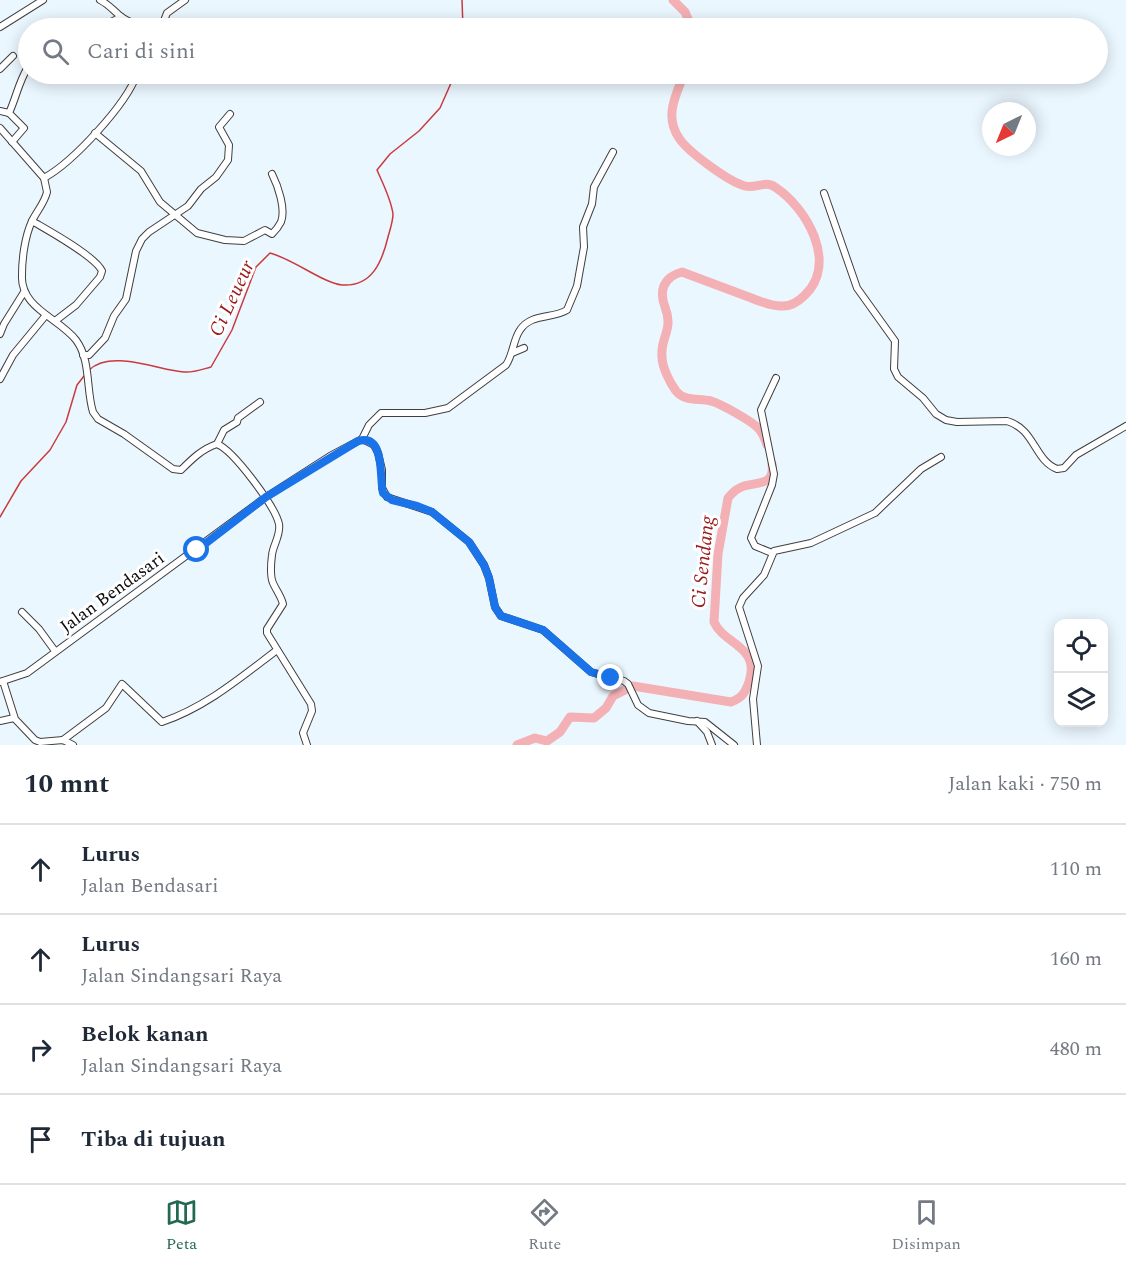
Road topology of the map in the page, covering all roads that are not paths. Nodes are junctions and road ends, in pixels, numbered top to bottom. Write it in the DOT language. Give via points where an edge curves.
graph roads {
  1 [pos="43,0"];
  2 [pos="100,0"];
  3 [pos="185,0"];
  4 [pos="121,17"];
  5 [pos="165,18"];
  6 [pos="0,27"];
  7 [pos="13,56"];
  8 [pos="0,69"];
  9 [pos="20,84"];
  10 [pos="133,84"];
  11 [pos="0,111"];
  12 [pos="9,113"];
  13 [pos="230,114"];
  14 [pos="0,128"];
  15 [pos="95,133"];
  16 [pos="12,142"];
  17 [pos="613,152"];
  18 [pos="272,174"];
  19 [pos="44,178"];
  20 [pos="824,193"];
  21 [pos="176,215"];
  22 [pos="32,221"];
  23 [pos="24,292"];
  24 [pos="46,315"];
  25 [pos="55,321"];
  26 [pos="0,334"];
  27 [pos="524,348"];
  28 [pos="512,353"];
  29 [pos="84,356"];
  30 [pos="776,378"];
  31 [pos="0,379"];
  32 [pos="260,402"];
  33 [pos="1125,425"];
  34 [pos="362,440"];
  35 [pos="217,444"];
  36 [pos="941,457"];
  37 [pos="266,497"];
  38 [pos="772,553"];
  39 [pos="22,612"];
  40 [pos="277,650"];
  41 [pos="55,651"];
  42 [pos="2,681"];
  43 [pos="14,718"];
  44 [pos="0,721"];
  45 [pos="698,721"];
  46 [pos="33,738"];
  47 [pos="63,740"];
  48 [pos="36,745"];
  49 [pos="73,745"];
  50 [pos="307,745"];
  51 [pos="712,745"];
  52 [pos="734,745"];
  53 [pos="757,745"];
  1 -- 6 [label="street"];
  2 -- 4 [label="street"];
  3 -- 5 [label="street"];
  7 -- 8 [label="street"];
  9 -- 12 [label="street"];
  10 -- 15 [label="street"];
  11 -- 12 [label="street"];
  12 -- 16 [label="street" via="24,128"];
  13 -- 21 [label="street" via="219,127 229,145 228,160"];
  14 -- 16 [label="street"];
  15 -- 19 [label="street" via="64,165"];
  15 -- 21 [label="street" via="141,171 160,202"];
  16 -- 19 [label="street"];
  17 -- 28 [label="street" via="594,187 584,227 577,285 569,307 526,323 518,333"];
  18 -- 21 [label="street" via="279,189 281,218 272,234 264,230 244,241 225,240 197,233"];
  19 -- 22 [label="street" via="47,195"];
  20 -- 33 [label="street" via="857,288 895,340 896,372 936,414 957,422 1013,423 1024,429 1046,461 1057,469"];
  21 -- 29 [label="street" via="142,239 126,299 105,339"];
  22 -- 23 [label="street" via="21,277"];
  22 -- 25 [label="street" via="97,263 102,272 76,305"];
  23 -- 24 [label="street"];
  23 -- 26 [label="street"];
  24 -- 25 [label="street"];
  24 -- 31 [label="street" via="13,355"];
  25 -- 29 [label="street" via="76,340"];
  27 -- 28 [label="street"];
  28 -- 34 [label="street" via="500,371 448,408 425,413 381,413"];
  29 -- 35 [label="street" via="93,412 98,419 173,469 181,470"];
  30 -- 38 [label="street" via="761,410 774,474 751,538 755,546"];
  32 -- 35 [label="street" via="226,427"];
  34 -- 37 [label="street, Jalan Bendasari"];
  34 -- 45 [label="street" via="374,445 378,453 382,488 387,497 432,512 469,542 484,565 501,616 543,630 591,672 628,684 638,705 649,713"];
  35 -- 37 [label="street" via="231,453"];
  36 -- 38 [label="street" via="921,469 875,513 816,542"];
  37 -- 40 [label="street" via="279,527 271,576 283,604 267,631"];
  37 -- 41 [label="street, Jalan Bendasari"];
  38 -- 53 [label="street" via="764,575 739,608 758,666 753,699"];
  39 -- 41 [label="street"];
  40 -- 47 [label="street" via="210,700 162,722 122,684 106,708"];
  40 -- 50 [label="street" via="311,704 303,733"];
  41 -- 42 [label="street, Jalan Bendasari" via="27,673"];
  42 -- 43 [label="street"];
  43 -- 44 [label="street"];
  43 -- 46 [label="street"];
  45 -- 51 [label="street"];
  45 -- 52 [label="street" via="708,723"];
  46 -- 47 [label="street" via="40,742"];
  46 -- 48 [label="street"];
  47 -- 49 [label="street"];
}
